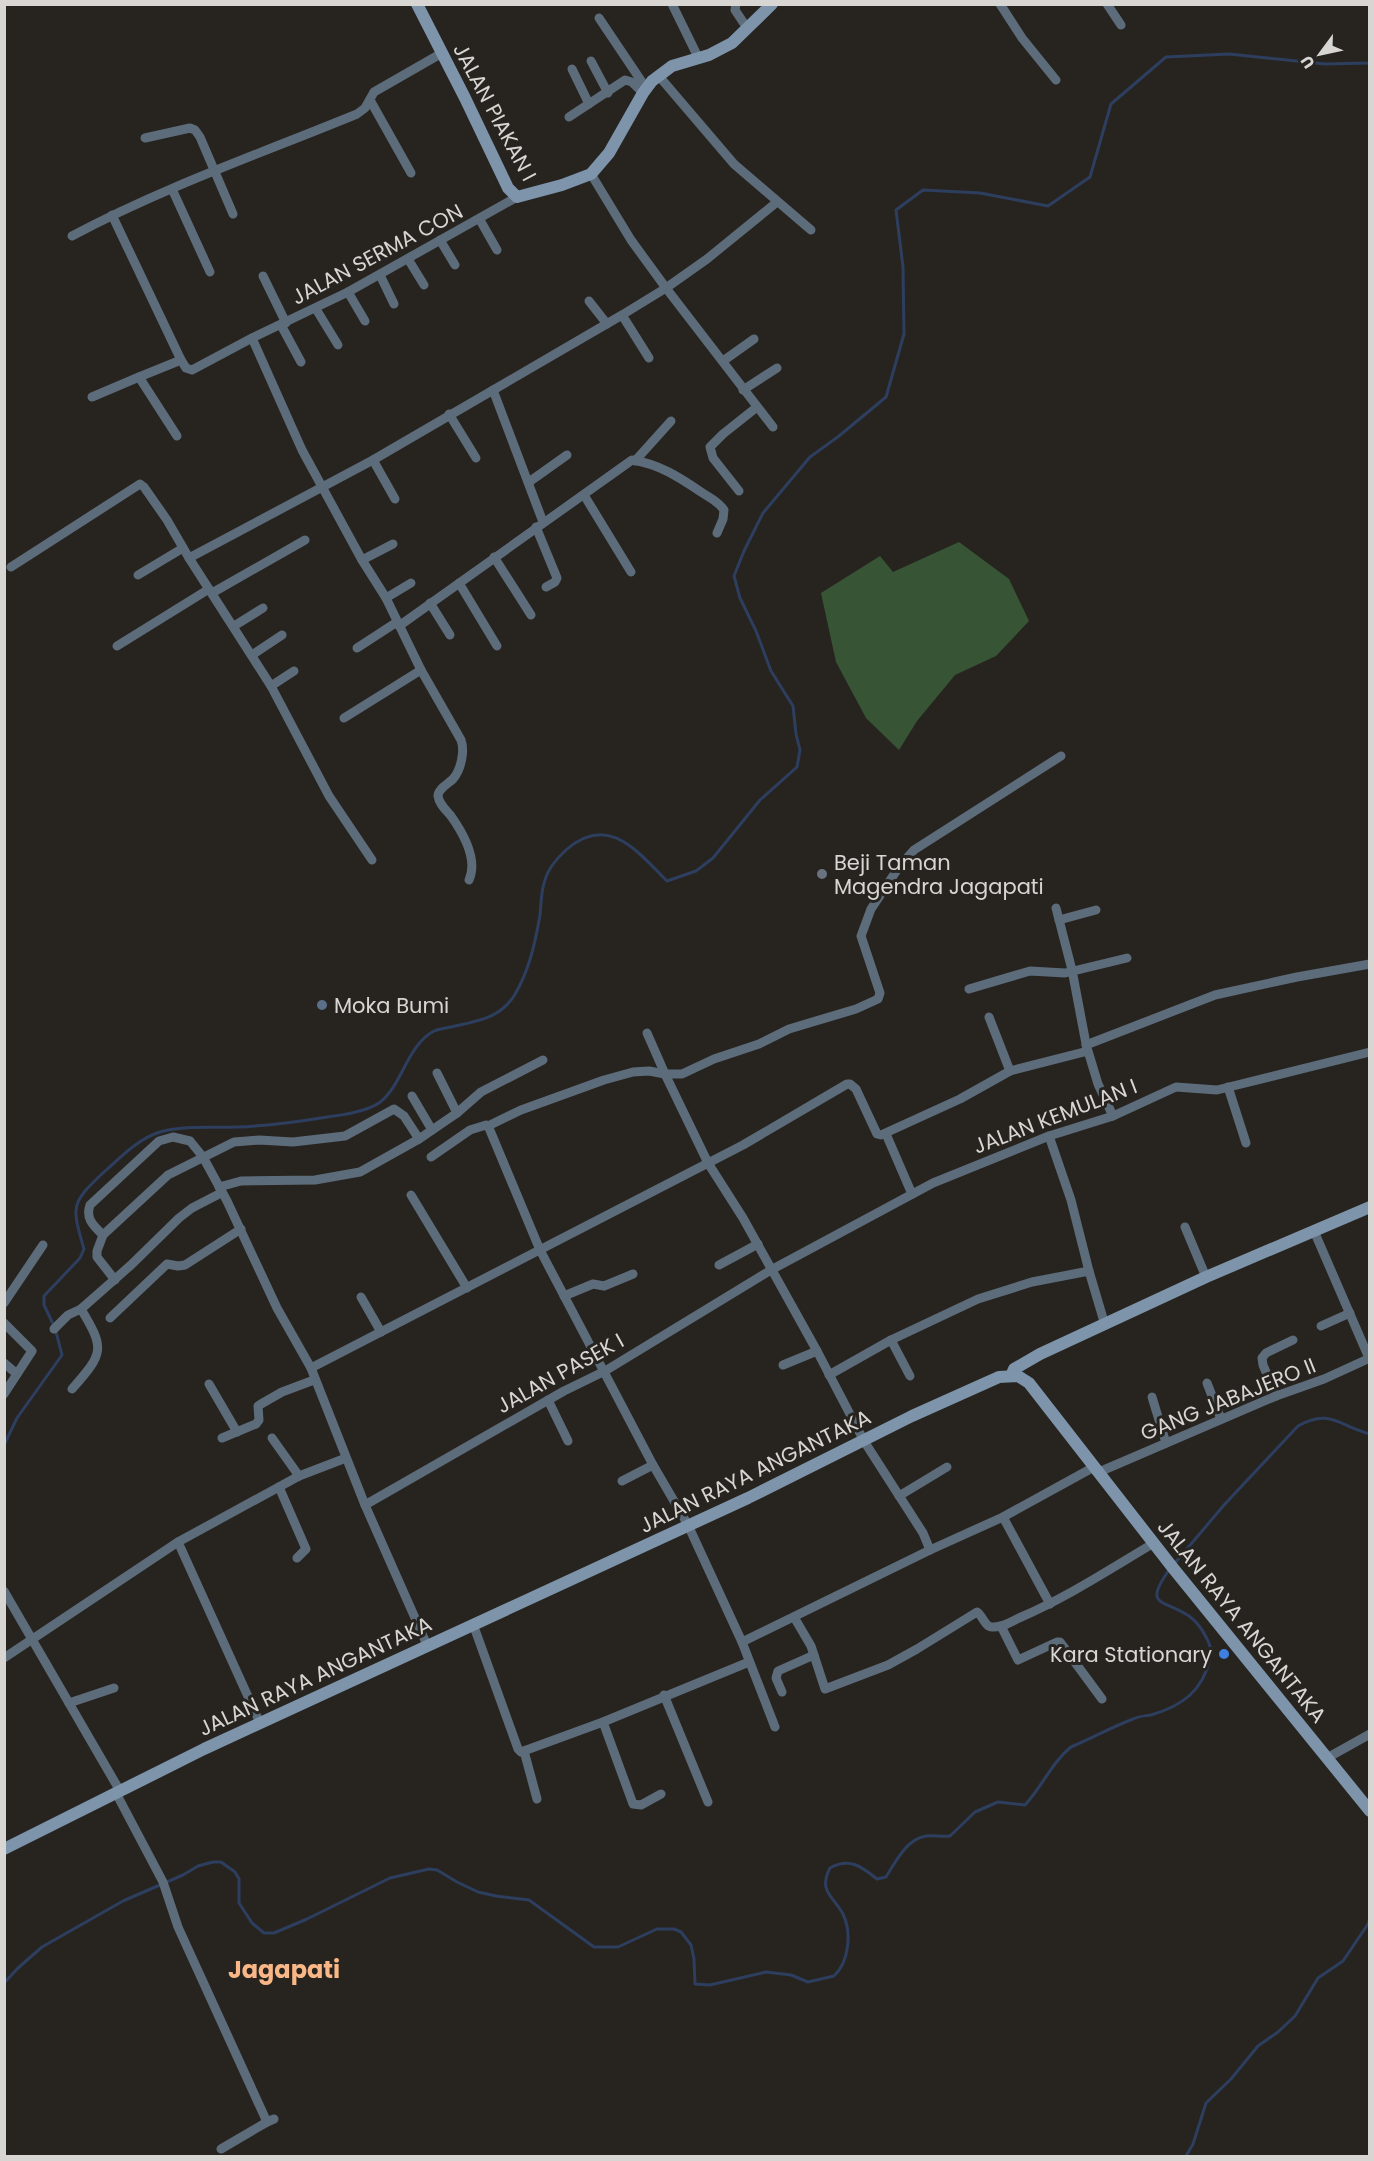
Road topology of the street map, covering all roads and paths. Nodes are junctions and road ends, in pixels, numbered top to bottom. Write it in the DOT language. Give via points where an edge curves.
graph roads {
  1 [pos="417,4"];
  2 [pos="672,4"];
  3 [pos="736,4"];
  4 [pos="1000,4"];
  5 [pos="1107,4"];
  6 [pos="768,6"];
  7 [pos="599,18"];
  8 [pos="1121,25"];
  9 [pos="747,28"];
  10 [pos="442,53"];
  11 [pos="699,57"];
  12 [pos="591,62"];
  13 [pos="572,69"];
  14 [pos="658,75"];
  15 [pos="1056,80"];
  16 [pos="645,90"];
  17 [pos="608,93"];
  18 [pos="370,100"];
  19 [pos="589,104"];
  20 [pos="569,117"];
  21 [pos="145,138"];
  22 [pos="215,171"];
  23 [pos="411,173"];
  24 [pos="591,174"];
  25 [pos="172,189"];
  26 [pos="517,197"];
  27 [pos="777,202"];
  28 [pos="233,214"];
  29 [pos="112,215"];
  30 [pos="480,220"];
  31 [pos="811,230"];
  32 [pos="72,236"];
  33 [pos="440,240"];
  34 [pos="497,250"];
  35 [pos="408,259"];
  36 [pos="455,265"];
  37 [pos="210,272"];
  38 [pos="380,275"];
  39 [pos="263,276"];
  40 [pos="424,285"];
  41 [pos="666,288"];
  42 [pos="348,292"];
  43 [pos="589,301"];
  44 [pos="394,304"];
  45 [pos="315,309"];
  46 [pos="622,315"];
  47 [pos="365,321"];
  48 [pos="283,324"];
  49 [pos="607,324"];
  50 [pos="252,338"];
  51 [pos="754,339"];
  52 [pos="338,345"];
  53 [pos="649,358"];
  54 [pos="181,360"];
  55 [pos="723,361"];
  56 [pos="301,362"];
  57 [pos="777,368"];
  58 [pos="139,376"];
  59 [pos="493,390"];
  60 [pos="742,390"];
  61 [pos="92,397"];
  62 [pos="757,407"];
  63 [pos="449,414"];
  64 [pos="671,421"];
  65 [pos="773,427"];
  66 [pos="177,436"];
  67 [pos="567,455"];
  68 [pos="476,458"];
  69 [pos="373,460"];
  70 [pos="635,461"];
  71 [pos="529,482"];
  72 [pos="323,487"];
  73 [pos="739,491"];
  74 [pos="584,495"];
  75 [pos="395,499"];
  76 [pos="540,524"];
  77 [pos="717,533"];
  78 [pos="305,540"];
  79 [pos="393,544"];
  80 [pos="183,548"];
  81 [pos="494,557"];
  82 [pos="189,558"];
  83 [pos="362,560"];
  84 [pos="11,567"];
  85 [pos="631,572"];
  86 [pos="138,575"];
  87 [pos="459,583"];
  88 [pos="411,584"];
  89 [pos="546,587"];
  90 [pos="210,591"];
  91 [pos="386,598"];
  92 [pos="430,603"];
  93 [pos="263,608"];
  94 [pos="531,615"];
  95 [pos="398,624"];
  96 [pos="234,626"];
  97 [pos="282,634"];
  98 [pos="450,635"];
  99 [pos="117,646"];
  100 [pos="497,646"];
  101 [pos="357,648"];
  102 [pos="252,655"];
  103 [pos="421,670"];
  104 [pos="294,671"];
  105 [pos="271,686"];
  106 [pos="344,718"];
  107 [pos="1061,756"];
  108 [pos="372,860"];
  109 [pos="469,880"];
  110 [pos="1056,908"];
  111 [pos="1096,910"];
  112 [pos="1059,920"];
  113 [pos="1127,958"];
  114 [pos="1370,964"];
  115 [pos="1072,970"];
  116 [pos="969,989"];
  117 [pos="989,1017"];
  118 [pos="647,1034"];
  119 [pos="1087,1048"];
  120 [pos="1370,1052"];
  121 [pos="543,1060"];
  122 [pos="1010,1071"];
  123 [pos="437,1073"];
  124 [pos="665,1074"];
  125 [pos="1228,1087"];
  126 [pos="412,1096"];
  127 [pos="457,1113"];
  128 [pos="1113,1116"];
  129 [pos="488,1126"];
  130 [pos="432,1130"];
  131 [pos="885,1134"];
  132 [pos="1049,1136"];
  133 [pos="419,1139"];
  134 [pos="1246,1143"];
  135 [pos="203,1157"];
  136 [pos="431,1157"];
  137 [pos="708,1163"];
  138 [pos="912,1194"];
  139 [pos="411,1195"];
  140 [pos="224,1197"];
  141 [pos="1370,1208"];
  142 [pos="1185,1227"];
  143 [pos="241,1228"];
  144 [pos="1314,1231"];
  145 [pos="103,1235"];
  146 [pos="758,1244"];
  147 [pos="43,1245"];
  148 [pos="540,1250"];
  149 [pos="718,1265"];
  150 [pos="771,1270"];
  151 [pos="1089,1271"];
  152 [pos="633,1274"];
  153 [pos="1206,1277"];
  154 [pos="115,1280"];
  155 [pos="467,1288"];
  156 [pos="564,1296"];
  157 [pos="362,1297"];
  158 [pos="4,1304"];
  159 [pos="81,1309"];
  160 [pos="1350,1313"];
  161 [pos="110,1318"];
  162 [pos="1103,1320"];
  163 [pos="4,1323"];
  164 [pos="1321,1326"];
  165 [pos="54,1329"];
  166 [pos="381,1332"];
  167 [pos="891,1340"];
  168 [pos="1293,1340"];
  169 [pos="817,1351"];
  170 [pos="1369,1358"];
  171 [pos="4,1363"];
  172 [pos="783,1365"];
  173 [pos="310,1368"];
  174 [pos="605,1371"];
  175 [pos="17,1374"];
  176 [pos="829,1375"];
  177 [pos="910,1376"];
  178 [pos="1011,1376"];
  179 [pos="314,1380"];
  180 [pos="1207,1383"];
  181 [pos="209,1384"];
  182 [pos="72,1389"];
  183 [pos="4,1394"];
  184 [pos="1276,1396"];
  185 [pos="1152,1397"];
  186 [pos="548,1400"];
  187 [pos="1221,1419"];
  188 [pos="237,1432"];
  189 [pos="222,1438"];
  190 [pos="272,1438"];
  191 [pos="568,1441"];
  192 [pos="864,1441"];
  193 [pos="1166,1443"];
  194 [pos="346,1458"];
  195 [pos="653,1465"];
  196 [pos="947,1467"];
  197 [pos="1097,1469"];
  198 [pos="299,1476"];
  199 [pos="622,1481"];
  200 [pos="279,1487"];
  201 [pos="899,1496"];
  202 [pos="365,1504"];
  203 [pos="1003,1517"];
  204 [pos="688,1525"];
  205 [pos="178,1542"];
  206 [pos="1148,1547"];
  207 [pos="930,1550"];
  208 [pos="297,1558"];
  209 [pos="4,1591"];
  210 [pos="1050,1604"];
  211 [pos="794,1617"];
  212 [pos="473,1624"];
  213 [pos="1001,1626"];
  214 [pos="33,1641"];
  215 [pos="742,1642"];
  216 [pos="427,1645"];
  217 [pos="814,1654"];
  218 [pos="4,1658"];
  219 [pos="749,1662"];
  220 [pos="114,1688"];
  221 [pos="782,1692"];
  222 [pos="664,1695"];
  223 [pos="1102,1699"];
  224 [pos="69,1703"];
  225 [pos="603,1722"];
  226 [pos="260,1724"];
  227 [pos="775,1727"];
  228 [pos="1368,1737"];
  229 [pos="524,1751"];
  230 [pos="1327,1758"];
  231 [pos="118,1792"];
  232 [pos="661,1794"];
  233 [pos="537,1799"];
  234 [pos="708,1802"];
  235 [pos="1370,1811"];
  236 [pos="4,1849"];
  237 [pos="220,2149"];
  1 -- 10 [label="main road, JALAN PIAKAN I"];
  2 -- 11 [label="street"];
  3 -- 9 [label="street" via="735,10"];
  4 -- 15 [label="street"];
  5 -- 8 [label="street"];
  6 -- 9 [label="main road, JALAN PIAKAN I"];
  7 -- 16 [label="street"];
  9 -- 11 [label="main road, JALAN PIAKAN I" via="732,42"];
  10 -- 18 [label="street" via="374,92"];
  10 -- 26 [label="main road, JALAN PIAKAN I" via="508,188"];
  11 -- 14 [label="main road, JALAN PIAKAN I"];
  12 -- 17 [label="street"];
  13 -- 19 [label="street"];
  14 -- 16 [label="main road, JALAN PIAKAN I"];
  14 -- 27 [label="street" via="734,164"];
  16 -- 17 [label="street" via="628,80"];
  16 -- 24 [label="main road, JALAN PIAKAN I" via="609,153"];
  17 -- 19 [label="street"];
  18 -- 22 [label="street" via="357,114"];
  18 -- 23 [label="street"];
  19 -- 20 [label="street"];
  21 -- 22 [label="street" via="195,130"];
  22 -- 25 [label="street"];
  22 -- 28 [label="street"];
  24 -- 26 [label="main road, JALAN PIAKAN I"];
  24 -- 41 [label="street"];
  25 -- 29 [label="street"];
  25 -- 37 [label="street"];
  26 -- 30 [label="street, JALAN SERMA CON"];
  27 -- 31 [label="street"];
  27 -- 41 [label="street"];
  29 -- 32 [label="street"];
  29 -- 54 [label="street"];
  30 -- 33 [label="street, JALAN SERMA CON"];
  30 -- 34 [label="street"];
  33 -- 35 [label="street, JALAN SERMA CON"];
  33 -- 36 [label="street"];
  35 -- 38 [label="street, JALAN SERMA CON"];
  35 -- 40 [label="street"];
  38 -- 42 [label="street, JALAN SERMA CON"];
  38 -- 44 [label="street"];
  39 -- 48 [label="street"];
  41 -- 46 [label="street"];
  41 -- 55 [label="street"];
  42 -- 45 [label="street, JALAN SERMA CON"];
  42 -- 47 [label="street"];
  43 -- 49 [label="street"];
  45 -- 48 [label="street, JALAN SERMA CON"];
  45 -- 52 [label="street"];
  46 -- 49 [label="street"];
  46 -- 53 [label="street"];
  48 -- 50 [label="street, JALAN SERMA CON"];
  48 -- 56 [label="street"];
  49 -- 59 [label="street"];
  50 -- 54 [label="street, JALAN SERMA CON" via="192,370"];
  50 -- 72 [label="street" via="297,441"];
  51 -- 55 [label="street"];
  54 -- 58 [label="street"];
  55 -- 60 [label="street"];
  57 -- 60 [label="street"];
  58 -- 61 [label="street"];
  58 -- 66 [label="street"];
  59 -- 63 [label="street"];
  59 -- 71 [label="street"];
  60 -- 62 [label="street"];
  62 -- 65 [label="street"];
  62 -- 73 [label="street" via="710,447 713,458"];
  63 -- 68 [label="street"];
  63 -- 69 [label="street"];
  64 -- 70 [label="street"];
  67 -- 71 [label="street"];
  69 -- 72 [label="street"];
  69 -- 75 [label="street"];
  70 -- 74 [label="street"];
  70 -- 77 [label="street" via="676,475 717,502 724,510"];
  71 -- 76 [label="street"];
  72 -- 82 [label="street"];
  72 -- 83 [label="street"];
  74 -- 76 [label="street"];
  74 -- 85 [label="street"];
  76 -- 81 [label="street"];
  76 -- 89 [label="street" via="557,578"];
  78 -- 90 [label="street"];
  79 -- 83 [label="street"];
  80 -- 82 [label="street"];
  80 -- 84 [label="street" via="140,484"];
  80 -- 86 [label="street"];
  81 -- 87 [label="street"];
  81 -- 94 [label="street"];
  82 -- 90 [label="street"];
  83 -- 91 [label="street"];
  87 -- 92 [label="street"];
  87 -- 100 [label="street"];
  88 -- 91 [label="street"];
  90 -- 96 [label="street"];
  90 -- 99 [label="street"];
  91 -- 95 [label="street"];
  92 -- 95 [label="street"];
  92 -- 98 [label="street"];
  93 -- 96 [label="street"];
  95 -- 101 [label="street"];
  95 -- 103 [label="street"];
  96 -- 102 [label="street"];
  97 -- 102 [label="street"];
  102 -- 105 [label="street"];
  103 -- 106 [label="street"];
  103 -- 109 [label="street" via="464,747 456,776 438,795 468,848 473,865"];
  104 -- 105 [label="street"];
  105 -- 108 [label="street" via="329,796"];
  107 -- 124 [label="street" via="914,850 899,867 871,909 861,936 880,993 878,999 789,1029 682,1074"];
  110 -- 112 [label="street"];
  111 -- 112 [label="street"];
  112 -- 115 [label="street"];
  113 -- 115 [label="street"];
  114 -- 119 [label="street" via="1215,995"];
  115 -- 116 [label="street" via="1030,971"];
  115 -- 119 [label="street"];
  117 -- 122 [label="street"];
  118 -- 124 [label="street"];
  119 -- 122 [label="street"];
  119 -- 128 [label="street"];
  120 -- 125 [label="street, JALAN KEMULAN I"];
  121 -- 127 [label="street" via="481,1092"];
  122 -- 131 [label="street"];
  123 -- 127 [label="street"];
  124 -- 129 [label="street" via="633,1072 542,1101"];
  124 -- 137 [label="street"];
  125 -- 128 [label="street, JALAN KEMULAN I" via="1176,1087"];
  125 -- 134 [label="street"];
  126 -- 130 [label="street"];
  127 -- 130 [label="street"];
  128 -- 132 [label="street, JALAN KEMULAN I"];
  129 -- 136 [label="street" via="470,1130"];
  129 -- 148 [label="street"];
  130 -- 133 [label="street"];
  131 -- 137 [label="street" via="877,1134 856,1089 847,1084"];
  131 -- 138 [label="street"];
  132 -- 138 [label="street, JALAN KEMULAN I"];
  132 -- 151 [label="street"];
  133 -- 135 [label="street" via="394,1109 345,1136 293,1142 240,1141"];
  133 -- 140 [label="street" via="360,1172 315,1180 241,1181"];
  135 -- 140 [label="street"];
  135 -- 145 [label="street" via="168,1175"];
  135 -- 145 [label="street" via="187,1139 172,1137 159,1141 90,1205 91,1223"];
  137 -- 146 [label="street"];
  137 -- 148 [label="street"];
  138 -- 150 [label="street, JALAN KEMULAN I"];
  139 -- 155 [label="street"];
  140 -- 143 [label="street"];
  140 -- 154 [label="street" via="192,1208"];
  141 -- 144 [label="main road"];
  142 -- 153 [label="street"];
  143 -- 161 [label="street" via="185,1265 167,1264"];
  143 -- 173 [label="street" via="277,1308"];
  144 -- 153 [label="main road"];
  144 -- 160 [label="street"];
  145 -- 154 [label="street" via="97,1257"];
  146 -- 149 [label="street"];
  146 -- 150 [label="street"];
  147 -- 158 [label="street"];
  148 -- 155 [label="street"];
  148 -- 156 [label="street"];
  150 -- 169 [label="street"];
  150 -- 174 [label="street, JALAN PASEK I"];
  151 -- 162 [label="street"];
  151 -- 167 [label="street" via="996,1293"];
  152 -- 156 [label="street"];
  153 -- 162 [label="main road"];
  154 -- 159 [label="street"];
  155 -- 166 [label="street"];
  156 -- 174 [label="street"];
  157 -- 166 [label="street"];
  159 -- 165 [label="street"];
  159 -- 182 [label="street" via="96,1334 97,1352 91,1368"];
  160 -- 164 [label="street"];
  160 -- 170 [label="street"];
  162 -- 178 [label="main road" via="1028,1360 1014,1369"];
  163 -- 175 [label="street" via="32,1351"];
  166 -- 173 [label="street"];
  167 -- 176 [label="street"];
  167 -- 177 [label="street"];
  168 -- 184 [label="street" via="1262,1358"];
  169 -- 172 [label="street"];
  169 -- 176 [label="street"];
  170 -- 184 [label="street, GANG JABAJERO II"];
  171 -- 175 [label="street"];
  173 -- 179 [label="street"];
  174 -- 186 [label="street, JALAN PASEK I"];
  174 -- 195 [label="street"];
  175 -- 183 [label="street"];
  176 -- 192 [label="street"];
  178 -- 192 [label="main road, JALAN RAYA ANGANTAKA" via="999,1377"];
  178 -- 197 [label="main road, JALAN RAYA ANGANTAKA" via="1029,1383"];
  179 -- 188 [label="street" via="258,1406 258,1422"];
  179 -- 194 [label="street"];
  180 -- 187 [label="street"];
  181 -- 188 [label="street"];
  184 -- 187 [label="street, GANG JABAJERO II"];
  185 -- 193 [label="street"];
  186 -- 191 [label="street"];
  186 -- 202 [label="street, JALAN PASEK I"];
  187 -- 193 [label="street, GANG JABAJERO II"];
  188 -- 189 [label="street"];
  190 -- 198 [label="street"];
  192 -- 201 [label="street"];
  192 -- 204 [label="main road, JALAN RAYA ANGANTAKA"];
  193 -- 197 [label="street, GANG JABAJERO II"];
  194 -- 198 [label="street"];
  194 -- 202 [label="street"];
  195 -- 199 [label="street"];
  195 -- 204 [label="street"];
  196 -- 201 [label="street"];
  197 -- 203 [label="street, GANG JABAJERO II"];
  197 -- 206 [label="main road, JALAN RAYA ANGANTAKA"];
  198 -- 200 [label="street"];
  200 -- 205 [label="street"];
  200 -- 208 [label="street" via="306,1549"];
  201 -- 207 [label="street"];
  202 -- 216 [label="street"];
  203 -- 207 [label="street, GANG JABAJERO II"];
  203 -- 210 [label="street"];
  204 -- 212 [label="main road, JALAN RAYA ANGANTAKA"];
  204 -- 215 [label="street"];
  205 -- 214 [label="street"];
  205 -- 226 [label="street"];
  206 -- 210 [label="street"];
  206 -- 230 [label="main road, JALAN RAYA ANGANTAKA" via="1164,1555"];
  207 -- 211 [label="street, GANG JABAJERO II"];
  209 -- 214 [label="street"];
  210 -- 213 [label="street"];
  211 -- 215 [label="street, GANG JABAJERO II"];
  211 -- 217 [label="street"];
  212 -- 216 [label="main road, JALAN RAYA ANGANTAKA"];
  212 -- 229 [label="street" via="518,1749"];
  213 -- 217 [label="street" via="988,1627 977,1612 908,1654 825,1689"];
  213 -- 223 [label="street" via="1018,1660 1060,1642"];
  214 -- 218 [label="street"];
  214 -- 224 [label="street"];
  215 -- 219 [label="street"];
  216 -- 226 [label="main road, JALAN RAYA ANGANTAKA"];
  217 -- 221 [label="street" via="778,1671 776,1678"];
  219 -- 222 [label="street"];
  219 -- 227 [label="street"];
  220 -- 224 [label="street"];
  222 -- 225 [label="street"];
  222 -- 234 [label="street"];
  224 -- 231 [label="street"];
  225 -- 229 [label="street"];
  225 -- 232 [label="street" via="633,1804 641,1805"];
  226 -- 231 [label="main road, JALAN RAYA ANGANTAKA"];
  228 -- 230 [label="street"];
  229 -- 233 [label="street"];
  230 -- 235 [label="main road, JALAN RAYA ANGANTAKA"];
  231 -- 236 [label="main road, JALAN RAYA ANGANTAKA"];
  231 -- 237 [label="street" via="271,2121"];
}
